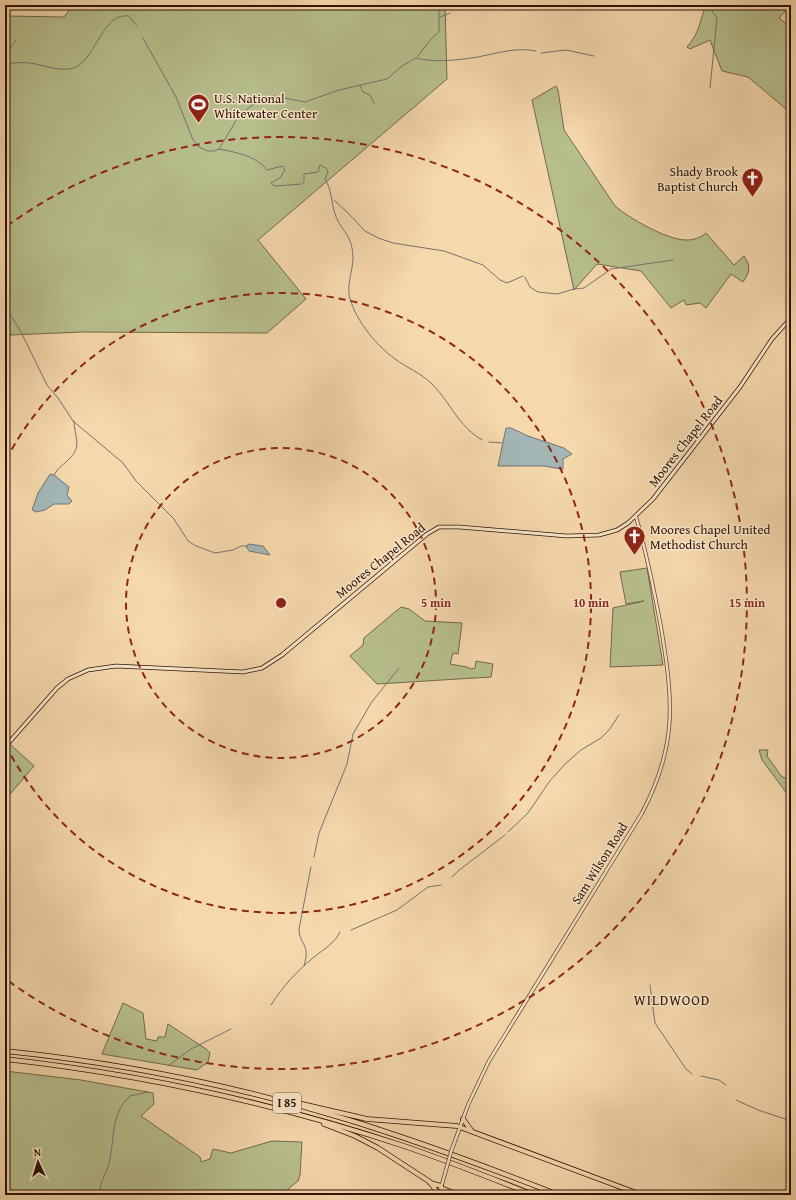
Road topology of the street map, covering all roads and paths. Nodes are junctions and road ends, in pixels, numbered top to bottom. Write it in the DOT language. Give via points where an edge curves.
graph roads {
  1 [pos="791,318"];
  2 [pos="636,517"];
  3 [pos="5,747"];
  4 [pos="5,1051"];
  5 [pos="5,1059"];
  6 [pos="267,1098"];
  7 [pos="309,1117"];
  8 [pos="463,1119"];
  9 [pos="460,1127"];
  10 [pos="479,1134"];
  11 [pos="430,1182"];
  12 [pos="524,1182"];
  13 [pos="441,1187"];
  14 [pos="439,1195"];
  15 [pos="459,1195"];
  16 [pos="534,1195"];
  17 [pos="559,1195"];
  18 [pos="565,1195"];
  19 [pos="642,1195"];
  1 -- 2 [label="main road, Moores Chapel Road" via="772,339 740,387 653,499"];
  2 -- 3 [label="main road, Moores Chapel Road" via="617,530 592,536 447,526 436,528 282,655 265,666 243,672 119,666 88,670 68,679 57,688"];
  2 -- 8 [label="street, Sam Wilson Road" via="650,566 668,674 670,714 663,761 642,813 489,1060"];
  4 -- 6 [label="highway, I 85" via="124,1068"];
  5 -- 7 [label="highway, I 85" via="160,1082"];
  6 -- 9 [label="highway" via="367,1119"];
  6 -- 12 [label="highway, I 85" via="347,1119"];
  7 -- 11 [label="highway" via="370,1143"];
  7 -- 16 [label="highway, I 85" via="436,1157"];
  8 -- 9 [label="street, Sam Wilson Road"];
  8 -- 10 [label="highway" via="469,1128"];
  9 -- 10 [label="highway"];
  9 -- 13 [label="street, Sam Wilson Road, bridge"];
  10 -- 19 [label="highway"];
  11 -- 13 [label="highway"];
  11 -- 14 [label="highway"];
  12 -- 17 [label="highway, I 85"];
  12 -- 18 [label="highway"];
  13 -- 14 [label="street, Sam Wilson Road"];
  13 -- 15 [label="highway"];
}
